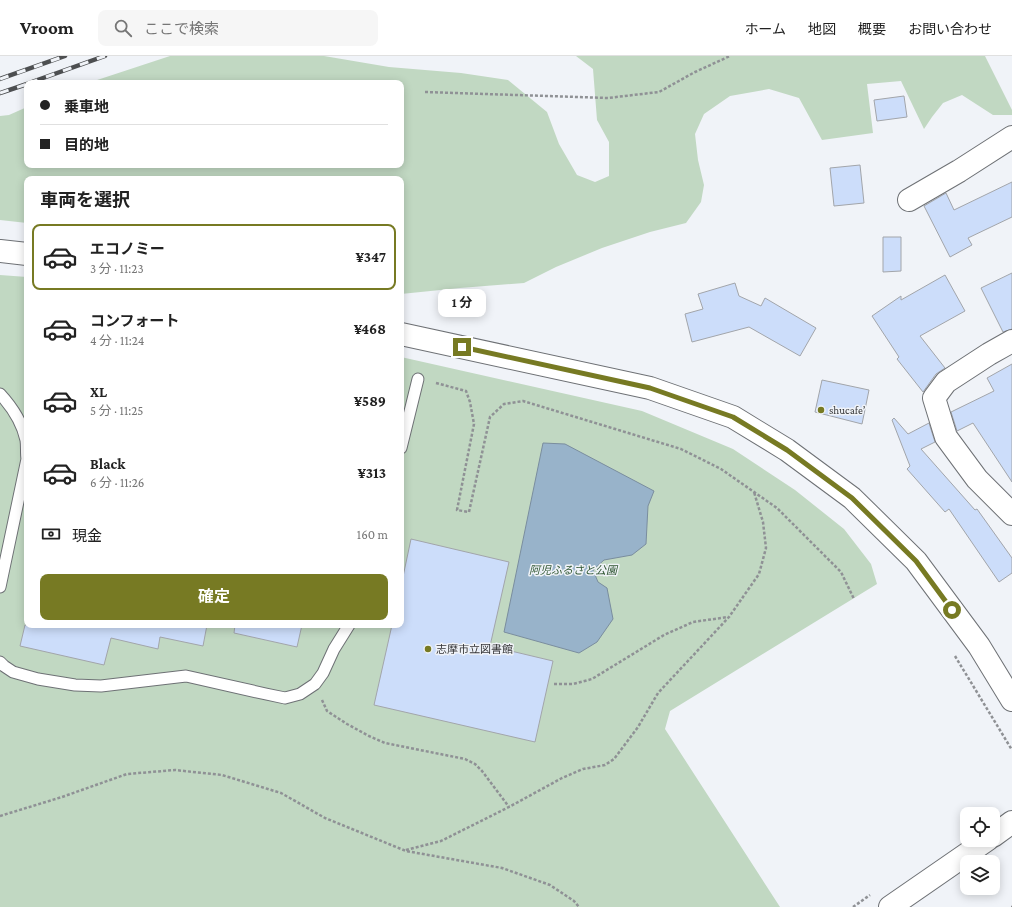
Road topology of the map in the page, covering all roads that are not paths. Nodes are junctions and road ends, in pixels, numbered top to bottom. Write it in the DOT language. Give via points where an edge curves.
graph roads {
  1 [pos="1012,137"];
  2 [pos="909,200"];
  3 [pos="0,251"];
  4 [pos="24,254"];
  5 [pos="404,335"];
  6 [pos="1012,341"];
  7 [pos="418,379"];
  8 [pos="0,394"];
  9 [pos="24,434"];
  10 [pos="404,436"];
  11 [pos="24,473"];
  12 [pos="1012,514"];
  13 [pos="0,588"];
  14 [pos="347,628"];
  15 [pos="0,662"];
  16 [pos="1012,700"];
  17 [pos="1012,822"];
  18 [pos="1000,831"];
  19 [pos="977,847"];
  20 [pos="890,907"];
  1 -- 2 [label="main road"];
  3 -- 4 [label="main road"];
  5 -- 16 [label="main road" via="650,388 733,417 787,450 852,498 916,561 979,646"];
  6 -- 12 [label="main road" via="946,382 934,398 946,437 977,479"];
  7 -- 10 [label="lane"];
  8 -- 9 [label="lane" via="20,421"];
  11 -- 13 [label="lane"];
  14 -- 15 [label="lane" via="315,684 300,694 285,698 186,676 101,686 74,686 13,672"];
  17 -- 18 [label="main road"];
  19 -- 20 [label="main road"];
}
